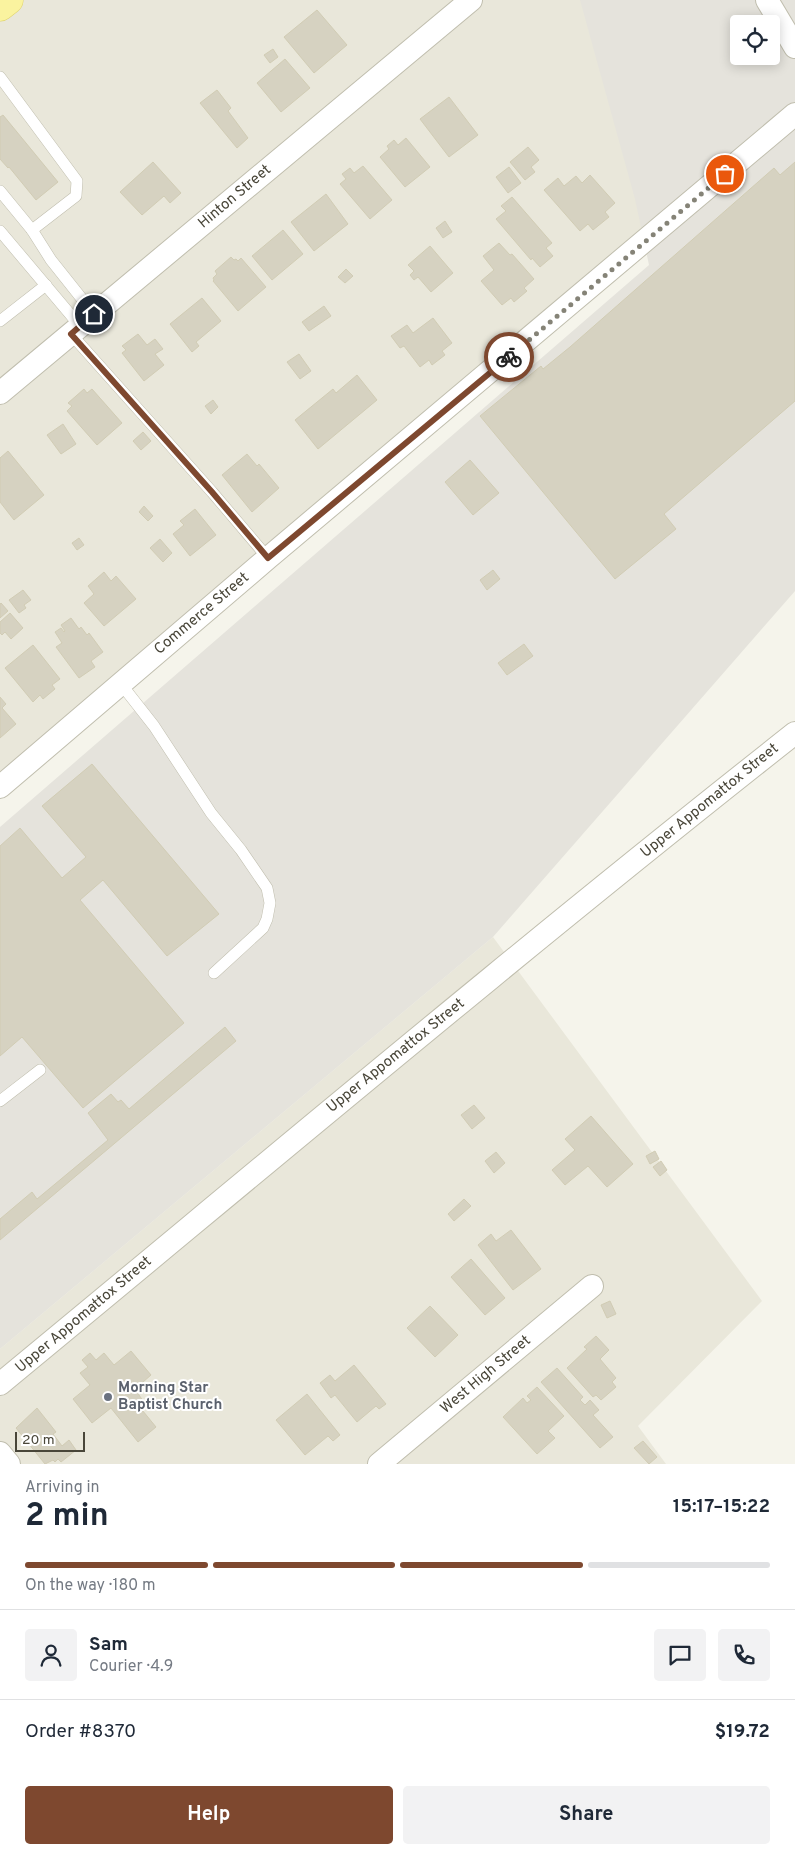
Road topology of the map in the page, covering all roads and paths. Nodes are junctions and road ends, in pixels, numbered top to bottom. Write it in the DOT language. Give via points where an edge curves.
graph roads {
  1 [pos="9,0"];
  2 [pos="471,0"];
  3 [pos="767,0"];
  4 [pos="0,7"];
  5 [pos="795,47"];
  6 [pos="0,77"];
  7 [pos="4,93"];
  8 [pos="795,114"];
  9 [pos="0,191"];
  10 [pos="32,230"];
  11 [pos="0,231"];
  12 [pos="4,244"];
  13 [pos="46,285"];
  14 [pos="0,321"];
  15 [pos="82,325"];
  16 [pos="0,393"];
  17 [pos="268,558"];
  18 [pos="121,684"];
  19 [pos="795,733"];
  20 [pos="0,787"];
  21 [pos="214,973"];
  22 [pos="40,1070"];
  23 [pos="0,1101"];
  24 [pos="592,1286"];
  25 [pos="0,1384"];
  26 [pos="0,1453"];
  27 [pos="9,1464"];
  28 [pos="379,1464"];
  1 -- 4 [label="main road"];
  2 -- 15 [label="street, Hinton Street"];
  3 -- 5 [label="street"];
  6 -- 7 [label="lane"];
  7 -- 10 [label="lane" via="77,182 76,196"];
  8 -- 17 [label="street, Commerce Street"];
  9 -- 10 [label="lane"];
  10 -- 15 [label="lane" via="51,260"];
  11 -- 12 [label="lane"];
  12 -- 13 [label="lane"];
  13 -- 14 [label="lane"];
  13 -- 15 [label="lane"];
  15 -- 16 [label="street, Hinton Street"];
  15 -- 17 [label="lane" via="212,492"];
  17 -- 18 [label="street, Commerce Street"];
  18 -- 20 [label="street, Commerce Street"];
  18 -- 21 [label="lane" via="267,888 270,903 263,928"];
  19 -- 25 [label="street, Upper Appomattox Street" via="447,1014"];
  22 -- 23 [label="lane"];
  24 -- 28 [label="street, West High Street"];
  26 -- 27 [label="street"];
}
